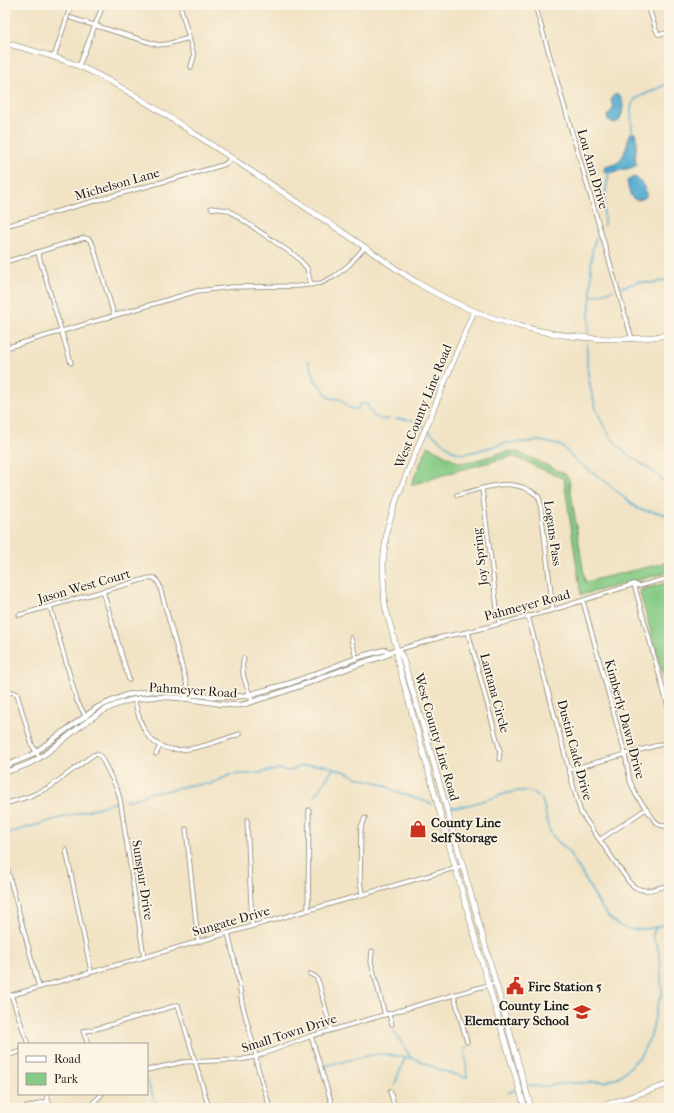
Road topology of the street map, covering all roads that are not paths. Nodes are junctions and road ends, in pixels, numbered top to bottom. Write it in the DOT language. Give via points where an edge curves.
graph roads {
  1 [pos="71,5"];
  2 [pos="103,5"];
  3 [pos="180,5"];
  4 [pos="547,5"];
  5 [pos="648,5"];
  6 [pos="536,7"];
  7 [pos="72,18"];
  8 [pos="95,26"];
  9 [pos="669,32"];
  10 [pos="189,38"];
  11 [pos="5,43"];
  12 [pos="54,57"];
  13 [pos="79,66"];
  14 [pos="191,67"];
  15 [pos="230,157"];
  16 [pos="211,208"];
  17 [pos="5,226"];
  18 [pos="365,247"];
  19 [pos="38,253"];
  20 [pos="5,262"];
  21 [pos="311,285"];
  22 [pos="474,311"];
  23 [pos="114,315"];
  24 [pos="61,332"];
  25 [pos="669,335"];
  26 [pos="5,338"];
  27 [pos="632,339"];
  28 [pos="6,348"];
  29 [pos="70,363"];
  30 [pos="482,489"];
  31 [pos="457,496"];
  32 [pos="669,578"];
  33 [pos="634,584"];
  34 [pos="103,591"];
  35 [pos="583,601"];
  36 [pos="50,606"];
  37 [pos="553,610"];
  38 [pos="20,615"];
  39 [pos="528,616"];
  40 [pos="498,624"];
  41 [pos="468,632"];
  42 [pos="351,638"];
  43 [pos="397,650"];
  44 [pos="390,652"];
  45 [pos="244,658"];
  46 [pos="356,658"];
  47 [pos="129,680"];
  48 [pos="5,694"];
  49 [pos="133,694"];
  50 [pos="187,694"];
  51 [pos="250,695"];
  52 [pos="134,699"];
  53 [pos="186,700"];
  54 [pos="252,701"];
  55 [pos="669,710"];
  56 [pos="85,716"];
  57 [pos="88,720"];
  58 [pos="240,734"];
  59 [pos="669,742"];
  60 [pos="160,746"];
  61 [pos="36,752"];
  62 [pos="156,754"];
  63 [pos="625,754"];
  64 [pos="40,758"];
  65 [pos="499,759"];
  66 [pos="5,766"];
  67 [pos="569,770"];
  68 [pos="5,772"];
  69 [pos="5,804"];
  70 [pos="646,809"];
  71 [pos="309,810"];
  72 [pos="365,818"];
  73 [pos="448,818"];
  74 [pos="442,819"];
  75 [pos="247,820"];
  76 [pos="669,827"];
  77 [pos="186,829"];
  78 [pos="600,840"];
  79 [pos="66,850"];
  80 [pos="462,866"];
  81 [pos="7,868"];
  82 [pos="456,868"];
  83 [pos="669,885"];
  84 [pos="362,894"];
  85 [pos="308,909"];
  86 [pos="252,925"];
  87 [pos="228,933"];
  88 [pos="198,941"];
  89 [pos="372,951"];
  90 [pos="144,956"];
  91 [pos="91,971"];
  92 [pos="310,974"];
  93 [pos="495,983"];
  94 [pos="489,985"];
  95 [pos="39,987"];
  96 [pos="11,995"];
  97 [pos="454,995"];
  98 [pos="5,997"];
  99 [pos="387,1014"];
  100 [pos="392,1024"];
  101 [pos="331,1030"];
  102 [pos="311,1036"];
  103 [pos="468,1042"];
  104 [pos="28,1043"];
  105 [pos="88,1043"];
  106 [pos="18,1052"];
  107 [pos="5,1056"];
  108 [pos="255,1056"];
  109 [pos="194,1062"];
  110 [pos="148,1070"];
  111 [pos="669,1084"];
  112 [pos="390,1091"];
  113 [pos="46,1095"];
  114 [pos="101,1095"];
  115 [pos="48,1101"];
  116 [pos="25,1108"];
  117 [pos="51,1108"];
  118 [pos="88,1108"];
  119 [pos="209,1108"];
  120 [pos="270,1108"];
  121 [pos="333,1108"];
  122 [pos="395,1108"];
  123 [pos="525,1108"];
  124 [pos="531,1108"];
  125 [pos="596,1108"];
  1 -- 12 [label="street"];
  2 -- 8 [label="street"];
  3 -- 10 [label="street"];
  4 -- 6 [label="street"];
  5 -- 9 [label="street" via="658,34"];
  6 -- 27 [label="street, Lou Ann Drive"];
  7 -- 8 [label="street"];
  8 -- 10 [label="street" via="158,45"];
  8 -- 13 [label="street"];
  10 -- 14 [label="street" via="194,56"];
  11 -- 12 [label="main road"];
  12 -- 13 [label="main road"];
  13 -- 15 [label="main road" via="133,94"];
  15 -- 17 [label="street, Michelson Lane" via="223,165"];
  15 -- 18 [label="main road"];
  16 -- 21 [label="street" via="228,210 297,257 307,268"];
  18 -- 21 [label="street" via="335,276"];
  18 -- 22 [label="main road" via="418,283"];
  19 -- 20 [label="street"];
  19 -- 23 [label="street" via="90,238"];
  19 -- 24 [label="street"];
  21 -- 23 [label="street" via="232,287 197,291"];
  22 -- 27 [label="main road" via="515,325 550,333"];
  22 -- 43 [label="main road, West County Line Road" via="394,505 387,529 383,576 385,606"];
  23 -- 24 [label="street"];
  24 -- 28 [label="street"];
  24 -- 29 [label="street"];
  25 -- 27 [label="main road"];
  26 -- 28 [label="street"];
  30 -- 31 [label="street, Logans Pass"];
  30 -- 37 [label="street, Logans Pass" via="510,484 538,496"];
  30 -- 40 [label="street, Joy Spring"];
  32 -- 33 [label="street, Pahmeyer Road" via="639,586"];
  33 -- 35 [label="street, Pahmeyer Road"];
  33 -- 55 [label="street"];
  34 -- 36 [label="street, Jason West Court"];
  34 -- 47 [label="street"];
  34 -- 50 [label="street, Jason West Court" via="155,578 184,674"];
  35 -- 37 [label="street, Pahmeyer Road"];
  35 -- 63 [label="street, Kimberly Dawn Drive"];
  36 -- 38 [label="street, Jason West Court"];
  36 -- 56 [label="street" via="78,702"];
  37 -- 39 [label="street, Pahmeyer Road"];
  39 -- 40 [label="street, Pahmeyer Road"];
  39 -- 67 [label="street, Dustin Cade Drive"];
  40 -- 41 [label="street, Pahmeyer Road"];
  41 -- 43 [label="street, Pahmeyer Road"];
  41 -- 65 [label="street, Lantana Circle" via="500,751"];
  42 -- 46 [label="street"];
  43 -- 44 [label="street, Pahmeyer Road"];
  43 -- 73 [label="main road, West County Line Road" via="402,656"];
  43 -- 74 [label="main road, West County Line Road" via="397,659"];
  44 -- 46 [label="street, Pahmeyer Road" via="385,650"];
  44 -- 54 [label="street, Pahmeyer Road" via="387,656"];
  45 -- 51 [label="street" via="242,668"];
  46 -- 51 [label="street, Pahmeyer Road" via="291,683"];
  48 -- 61 [label="street" via="15,692 18,695"];
  49 -- 50 [label="street, Pahmeyer Road" via="152,691"];
  49 -- 52 [label="street"];
  49 -- 56 [label="street, Pahmeyer Road" via="105,703"];
  50 -- 51 [label="street, Pahmeyer Road" via="227,697"];
  50 -- 53 [label="street"];
  51 -- 54 [label="street"];
  52 -- 53 [label="street, Pahmeyer Road" via="155,697"];
  52 -- 57 [label="street, Pahmeyer Road" via="111,706"];
  52 -- 60 [label="street" via="145,732"];
  53 -- 54 [label="street, Pahmeyer Road" via="228,705"];
  56 -- 57 [label="street"];
  56 -- 61 [label="street, Pahmeyer Road"];
  57 -- 64 [label="street, Pahmeyer Road"];
  58 -- 60 [label="street" via="189,749 175,750"];
  59 -- 63 [label="street"];
  60 -- 62 [label="street"];
  61 -- 64 [label="street"];
  61 -- 66 [label="street, Pahmeyer Road"];
  63 -- 67 [label="street"];
  63 -- 70 [label="street, Kimberly Dawn Drive" via="631,785"];
  64 -- 68 [label="street, Pahmeyer Road"];
  67 -- 78 [label="street, Dustin Cade Drive" via="582,812"];
  69 -- 90 [label="street, Sunspur Drive" via="44,791 90,757 97,754 102,759 117,789 122,806"];
  70 -- 76 [label="street, Kimberly Dawn Drive" via="657,823"];
  70 -- 78 [label="street"];
  71 -- 85 [label="street"];
  72 -- 84 [label="street" via="361,827"];
  73 -- 74 [label="main road"];
  73 -- 80 [label="main road, West County Line Road"];
  74 -- 82 [label="main road, West County Line Road"];
  75 -- 86 [label="street"];
  77 -- 88 [label="street"];
  78 -- 83 [label="street, Dustin Cade Drive" via="629,882 638,890 648,891"];
  79 -- 91 [label="street"];
  80 -- 82 [label="street, Sungate Drive"];
  80 -- 93 [label="main road, West County Line Road"];
  81 -- 95 [label="street"];
  82 -- 84 [label="street, Sungate Drive"];
  82 -- 94 [label="main road, West County Line Road"];
  84 -- 85 [label="street, Sungate Drive"];
  85 -- 86 [label="street, Sungate Drive"];
  86 -- 87 [label="street, Sungate Drive"];
  87 -- 88 [label="street, Sungate Drive"];
  87 -- 108 [label="street"];
  88 -- 90 [label="street, Sungate Drive"];
  89 -- 99 [label="street" via="371,962"];
  90 -- 91 [label="street, Sungate Drive"];
  91 -- 95 [label="street, Sungate Drive"];
  92 -- 101 [label="street" via="316,977 319,984"];
  93 -- 94 [label="street, Small Town Drive"];
  93 -- 124 [label="main road, West County Line Road"];
  94 -- 97 [label="street, Small Town Drive"];
  94 -- 123 [label="main road, West County Line Road"];
  95 -- 96 [label="street, Sungate Drive"];
  96 -- 98 [label="street, Sungate Drive"];
  96 -- 104 [label="street"];
  97 -- 99 [label="street, Small Town Drive"];
  97 -- 103 [label="street"];
  99 -- 100 [label="street"];
  99 -- 101 [label="street, Small Town Drive"];
  101 -- 102 [label="street, Small Town Drive"];
  102 -- 108 [label="street, Small Town Drive"];
  102 -- 121 [label="street"];
  105 -- 109 [label="street" via="83,1031 178,1005"];
  106 -- 107 [label="street"];
  108 -- 109 [label="street, Small Town Drive" via="239,1060"];
  108 -- 120 [label="street"];
  109 -- 110 [label="street, Small Town Drive"];
  109 -- 119 [label="street"];
  111 -- 125 [label="street"];
  112 -- 122 [label="street"];
  113 -- 115 [label="street"];
  114 -- 118 [label="street"];
  115 -- 116 [label="street"];
  115 -- 117 [label="street"];
}
